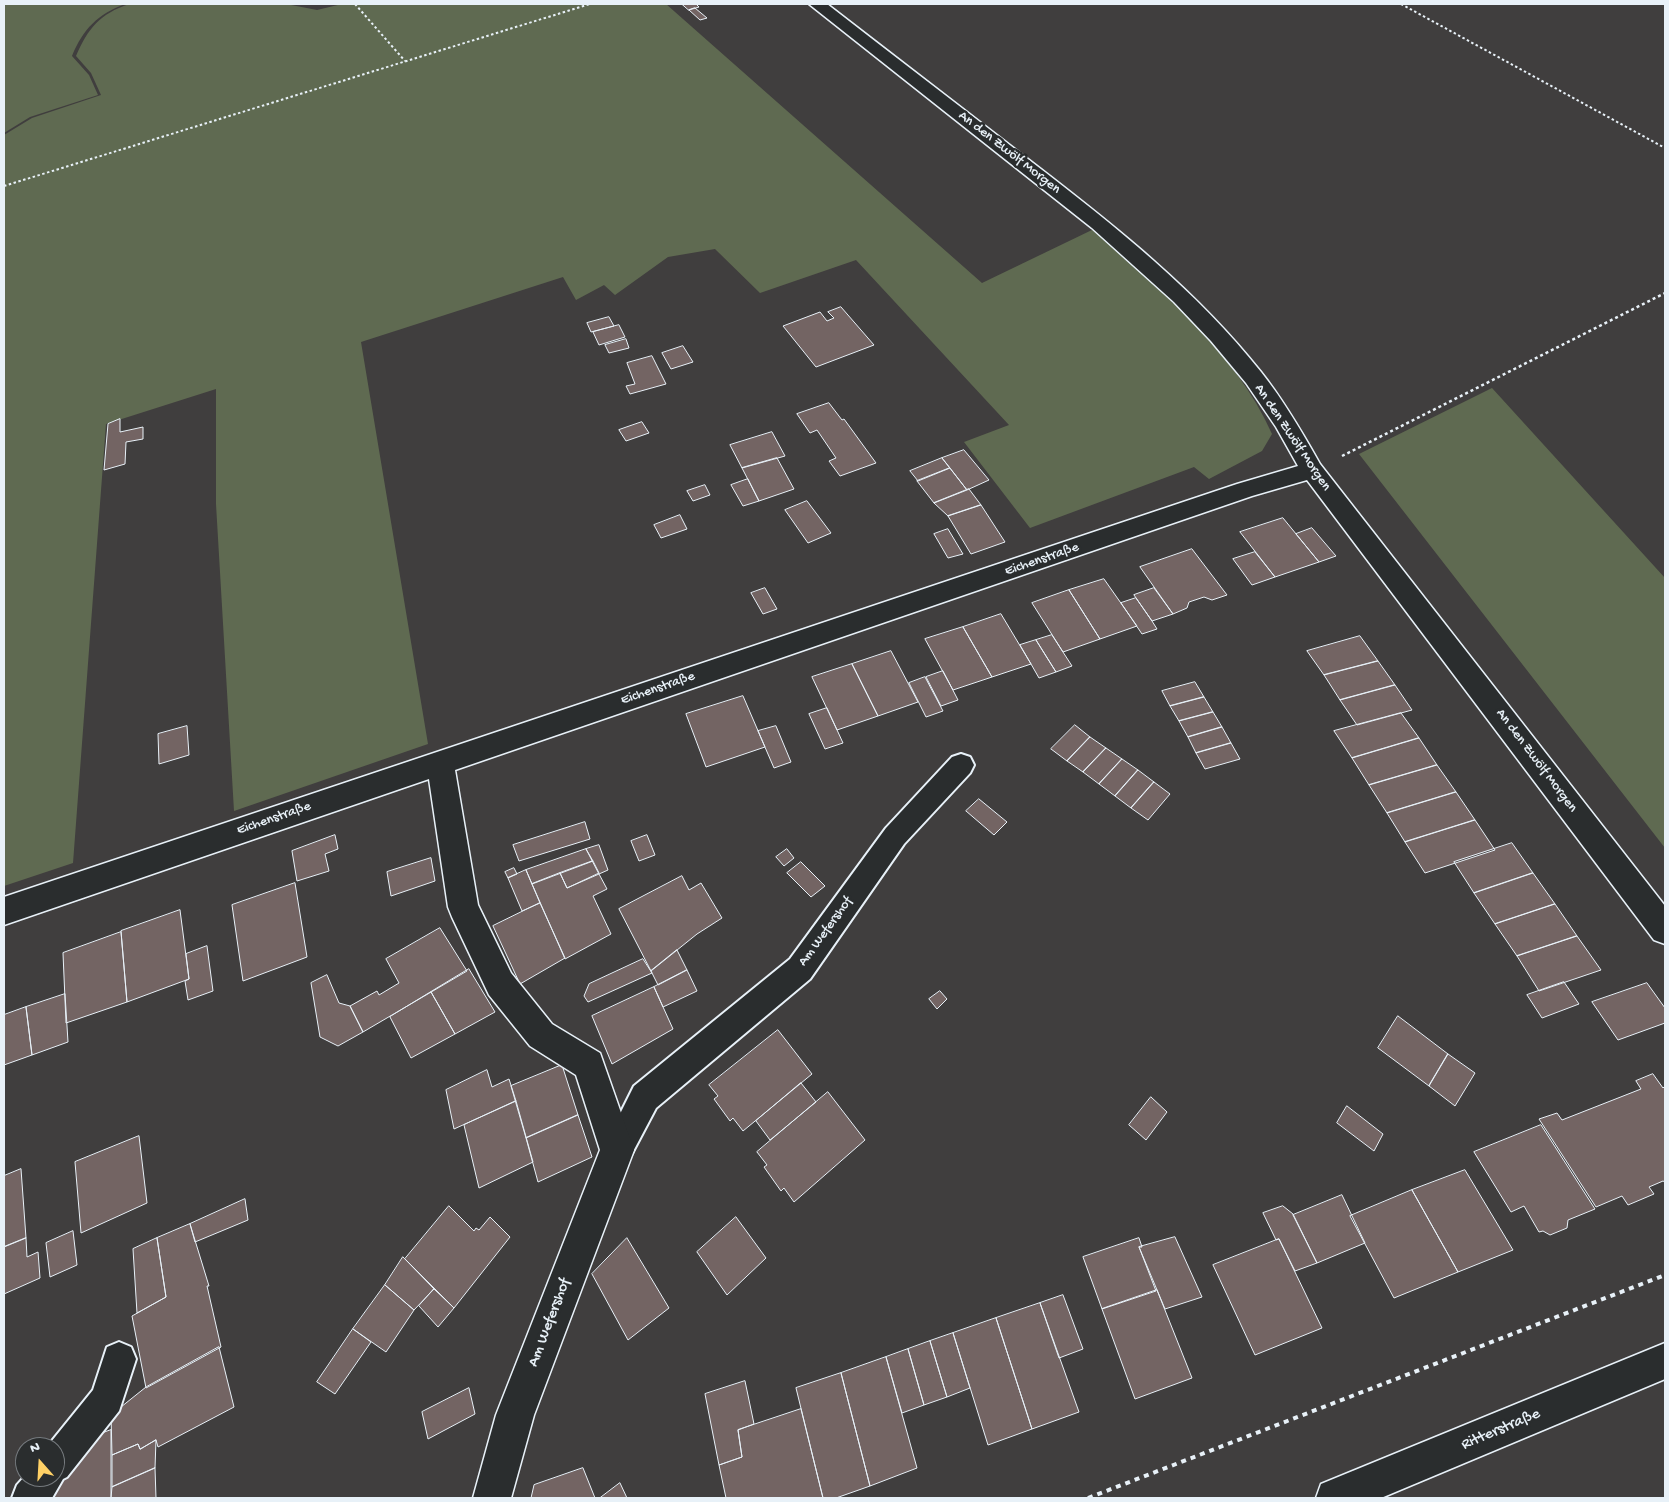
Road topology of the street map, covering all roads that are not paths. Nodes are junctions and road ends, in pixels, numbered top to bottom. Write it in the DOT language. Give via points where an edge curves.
graph roads {
  1 [pos="816,4"];
  2 [pos="1312,470"];
  3 [pos="440,762"];
  4 [pos="961,765"];
  5 [pos="4,910"];
  6 [pos="1665,930"];
  7 [pos="617,1150"];
  8 [pos="120,1359"];
  9 [pos="1665,1360"];
  10 [pos="65,1452"];
  11 [pos="38,1487"];
  12 [pos="1379,1491"];
  13 [pos="30,1498"];
  14 [pos="492,1498"];
  15 [pos="1335,1498"];
  1 -- 2 [label="street, An den Zwölf Morgen" via="1091,217 1162,278 1226,343 1295,436"];
  2 -- 3 [label="street, Eichenstraße"];
  2 -- 6 [label="street, An den Zwölf Morgen"];
  3 -- 5 [label="street, Eichenstraße"];
  3 -- 7 [label="street" via="464,907 500,984 541,1035 589,1064"];
  4 -- 7 [label="lane, Am Wefershof" via="895,836 800,969 646,1097"];
  7 -- 14 [label="street, Am Wefershof" via="515,1414"];
  8 -- 10 [label="lane" via="107,1399"];
  9 -- 12 [label="street, Ritterstraße"];
  11 -- 13 [label="lane"];
  12 -- 15 [label="street, Ritterstraße"];
}
